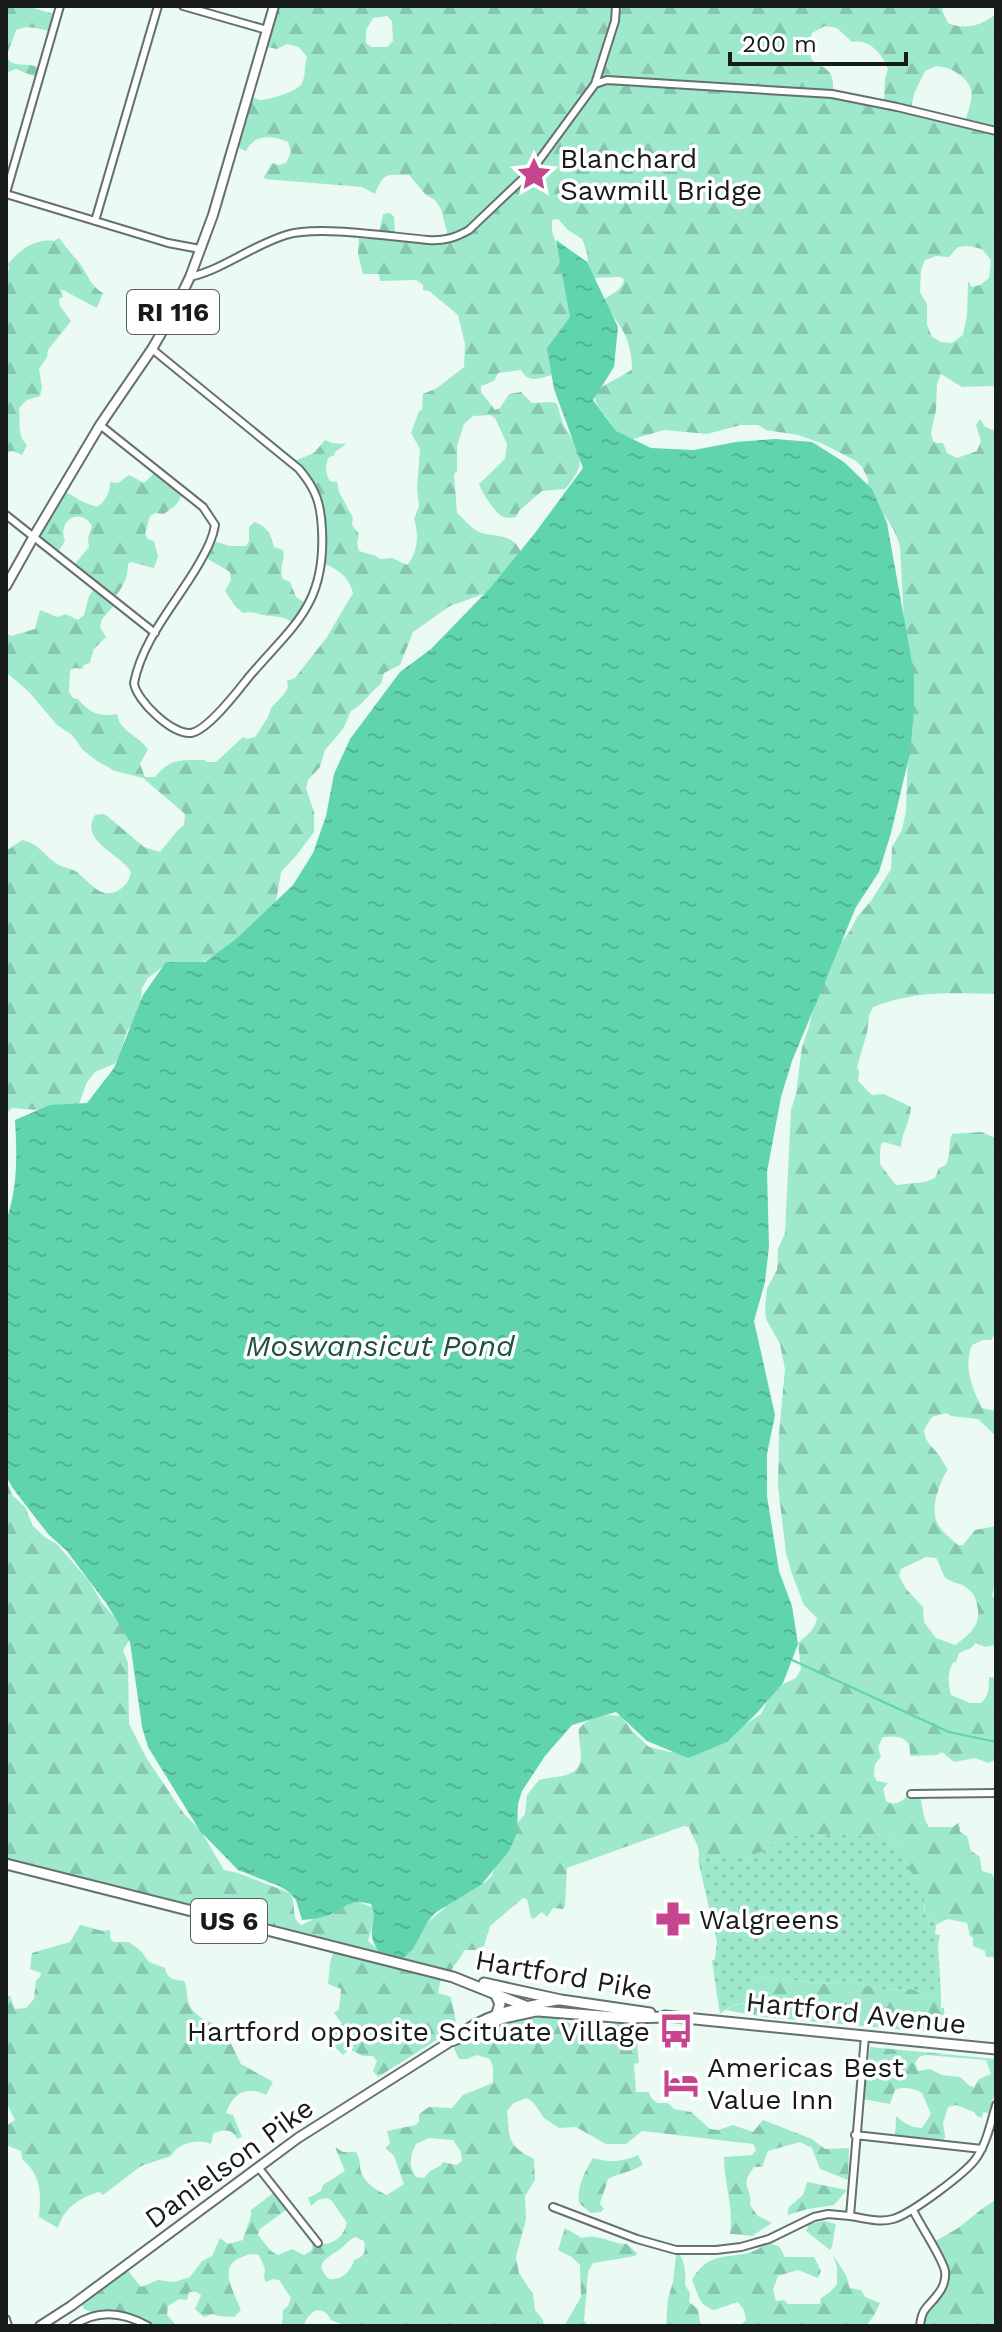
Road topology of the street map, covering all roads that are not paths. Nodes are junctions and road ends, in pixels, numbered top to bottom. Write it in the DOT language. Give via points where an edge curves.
graph roads {
  1 [pos="60,6"];
  2 [pos="158,6"];
  3 [pos="183,6"];
  4 [pos="274,6"];
  5 [pos="616,6"];
  6 [pos="267,30"];
  7 [pos="595,84"];
  8 [pos="996,131"];
  9 [pos="6,194"];
  10 [pos="95,221"];
  11 [pos="200,249"];
  12 [pos="190,277"];
  13 [pos="152,349"];
  14 [pos="100,425"];
  15 [pos="6,515"];
  16 [pos="33,537"];
  17 [pos="6,586"];
  18 [pos="155,633"];
  19 [pos="996,1793"];
  20 [pos="911,1794"];
  21 [pos="6,1864"];
  22 [pos="453,1977"];
  23 [pos="495,1993"];
  24 [pos="561,2000"];
  25 [pos="525,2006"];
  26 [pos="538,2011"];
  27 [pos="497,2013"];
  28 [pos="667,2017"];
  29 [pos="712,2021"];
  30 [pos="865,2036"];
  31 [pos="448,2043"];
  32 [pos="996,2049"];
  33 [pos="996,2105"];
  34 [pos="855,2135"];
  35 [pos="982,2149"];
  36 [pos="258,2167"];
  37 [pos="553,2207"];
  38 [pos="913,2210"];
  39 [pos="850,2216"];
  40 [pos="318,2243"];
  41 [pos="6,2319"];
  42 [pos="8,2326"];
  43 [pos="40,2326"];
  44 [pos="73,2326"];
  45 [pos="148,2326"];
  46 [pos="920,2326"];
  1 -- 9 [label="street"];
  2 -- 10 [label="street"];
  3 -- 6 [label="street"];
  4 -- 6 [label="main road, RI 116"];
  5 -- 7 [label="street"];
  6 -- 11 [label="main road, RI 116"];
  7 -- 8 [label="street" via="617,79 832,94"];
  7 -- 12 [label="street" via="532,170 457,237 443,241 297,232"];
  9 -- 10 [label="street"];
  10 -- 11 [label="street"];
  11 -- 12 [label="main road, RI 116"];
  12 -- 13 [label="main road, RI 116"];
  13 -- 14 [label="main road, RI 116"];
  13 -- 18 [label="street" via="299,469 319,503 323,546 315,592 290,633 192,733 171,727 135,689 136,674"];
  14 -- 16 [label="main road, RI 116"];
  14 -- 18 [label="street" via="203,507 215,525 197,568"];
  15 -- 16 [label="street"];
  16 -- 17 [label="main road, RI 116"];
  16 -- 18 [label="street"];
  19 -- 20 [label="street"];
  21 -- 22 [label="highway, Hartford Pike / US 6"];
  22 -- 23 [label="highway, Hartford Pike / US 6"];
  22 -- 24 [label="highway, Hartford Pike / US 6"];
  23 -- 25 [label="highway, Hartford Pike / US 6"];
  23 -- 27 [label="highway"];
  24 -- 25 [label="main road, Danielson Pike"];
  24 -- 28 [label="highway, Hartford Pike / US 6"];
  25 -- 26 [label="highway, Hartford Pike / US 6"];
  25 -- 27 [label="main road, Danielson Pike"];
  26 -- 28 [label="highway, Hartford Pike / US 6"];
  26 -- 31 [label="main road, Danielson Pike" via="502,2019"];
  27 -- 31 [label="main road, Danielson Pike"];
  28 -- 29 [label="highway, Hartford Pike / US 6"];
  29 -- 30 [label="highway, Hartford Avenue / US 6"];
  30 -- 32 [label="highway, Hartford Avenue / US 6"];
  30 -- 34 [label="street"];
  31 -- 36 [label="main road, Danielson Pike" via="324,2119"];
  33 -- 35 [label="street"];
  34 -- 35 [label="street"];
  34 -- 39 [label="street"];
  35 -- 38 [label="street" via="966,2169"];
  36 -- 40 [label="street"];
  36 -- 43 [label="main road, Danielson Pike"];
  37 -- 39 [label="street" via="676,2250 741,2247 814,2217"];
  38 -- 39 [label="street" via="892,2220"];
  38 -- 46 [label="street" via="945,2269 944,2282 926,2306"];
  41 -- 42 [label="street"];
  44 -- 45 [label="street" via="95,2314"];
}
